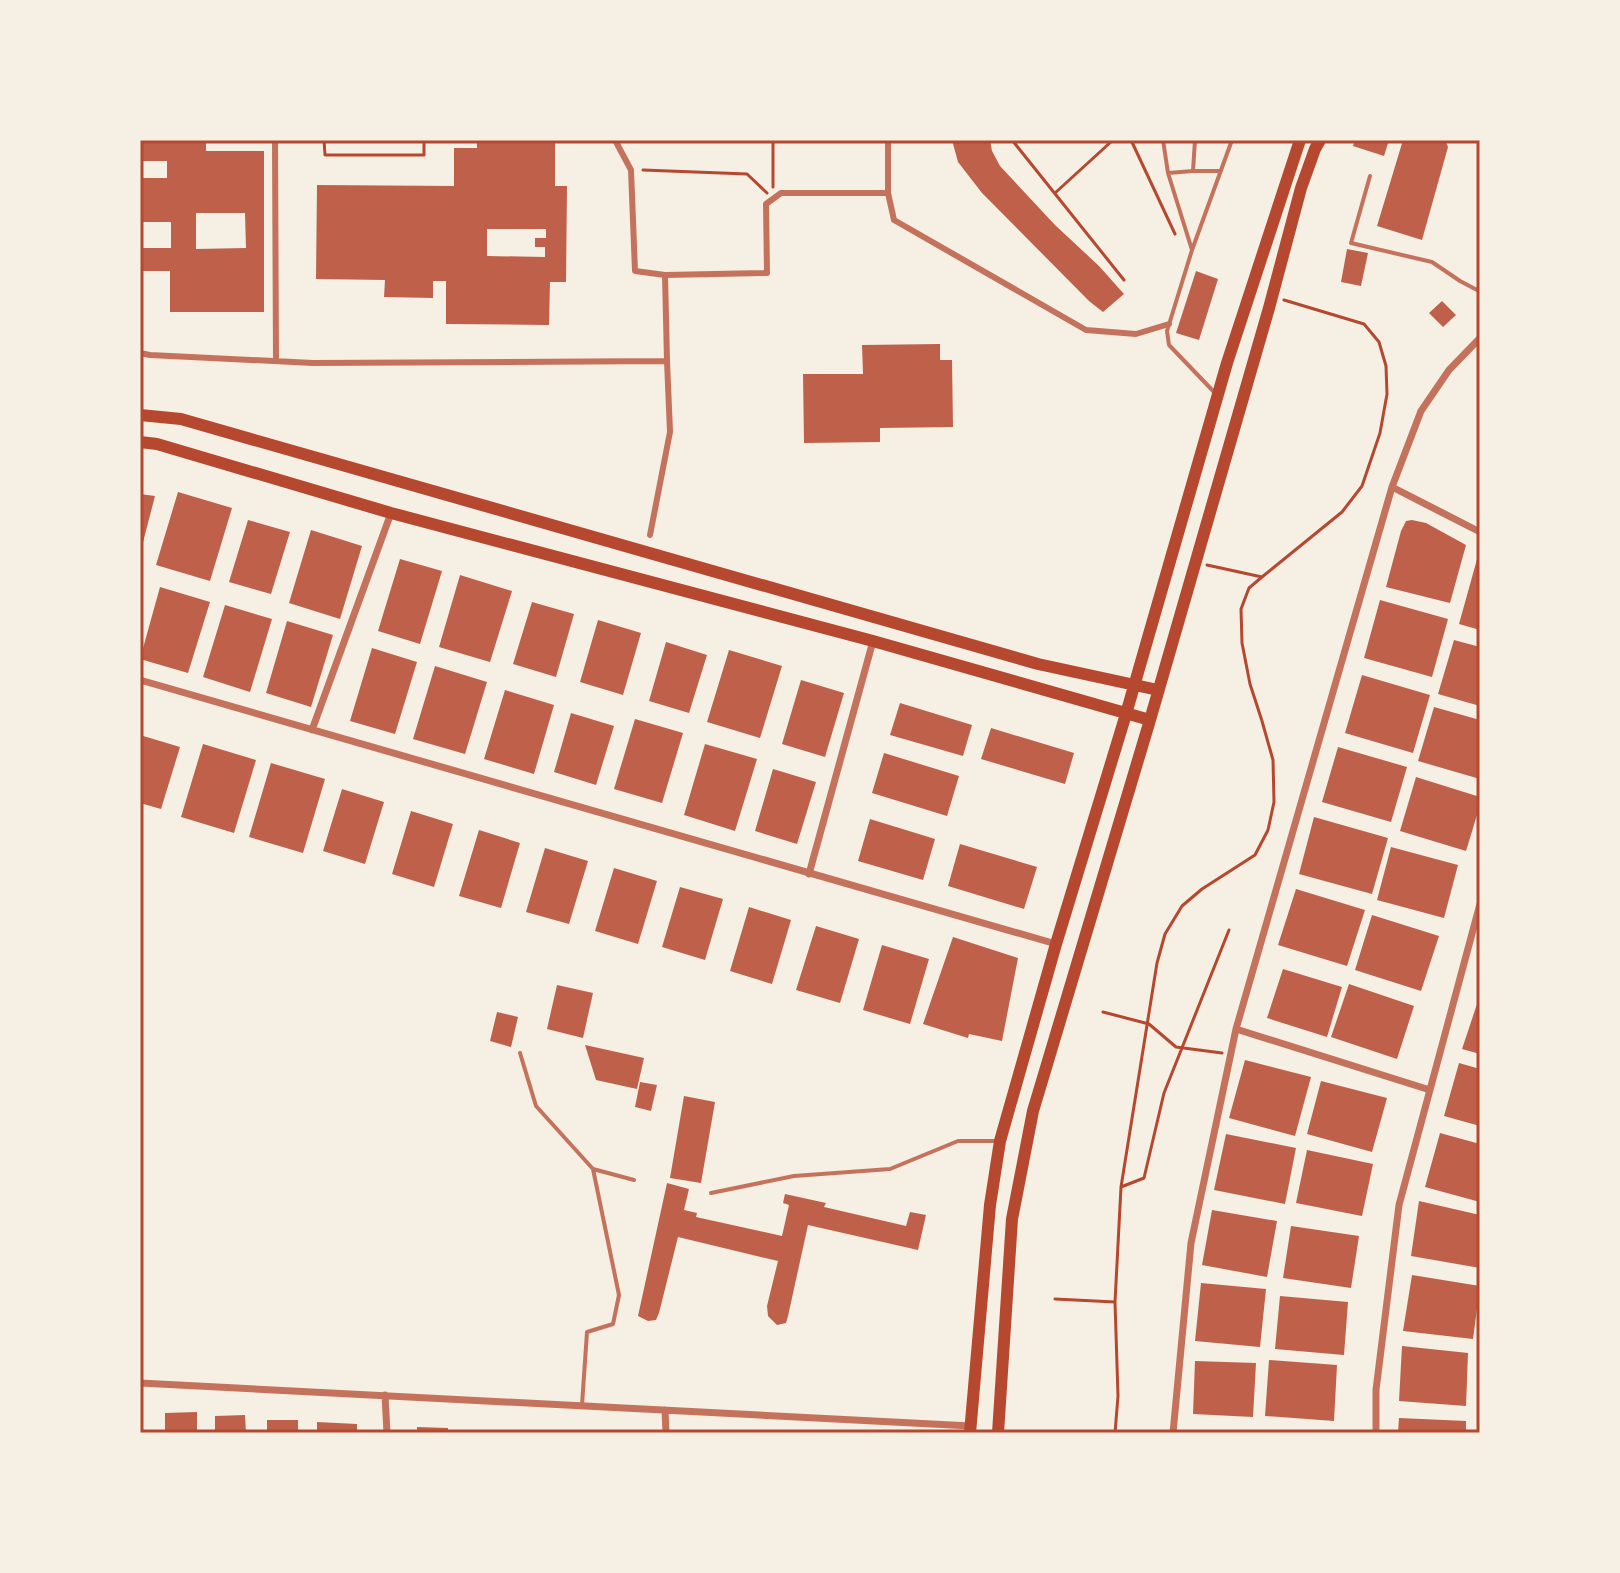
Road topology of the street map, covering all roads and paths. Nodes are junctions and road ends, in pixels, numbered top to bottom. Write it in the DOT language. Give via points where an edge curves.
graph roads {
  1 [pos="275,140"];
  2 [pos="324,140"];
  3 [pos="424,140"];
  4 [pos="615,140"];
  5 [pos="773,140"];
  6 [pos="888,140"];
  7 [pos="1012,140"];
  8 [pos="1113,140"];
  9 [pos="1131,140"];
  10 [pos="1163,140"];
  11 [pos="1195,140"];
  12 [pos="1232,140"];
  13 [pos="1300,140"];
  14 [pos="1320,140"];
  15 [pos="631,170"];
  16 [pos="1193,171"];
  17 [pos="1221,171"];
  18 [pos="1168,173"];
  19 [pos="1370,176"];
  20 [pos="888,193"];
  21 [pos="1055,193"];
  22 [pos="773,199"];
  23 [pos="1176,235"];
  24 [pos="1192,250"];
  25 [pos="665,275"];
  26 [pos="1124,280"];
  27 [pos="1480,287"];
  28 [pos="1272,297"];
  29 [pos="1169,324"];
  30 [pos="1480,338"];
  31 [pos="140,353"];
  32 [pos="276,361"];
  33 [pos="667,361"];
  34 [pos="1217,396"];
  35 [pos="140,415"];
  36 [pos="140,442"];
  37 [pos="1392,487"];
  38 [pos="391,513"];
  39 [pos="1480,532"];
  40 [pos="650,535"];
  41 [pos="1195,562"];
  42 [pos="1262,577"];
  43 [pos="873,641"];
  44 [pos="140,680"];
  45 [pos="1134,684"];
  46 [pos="1158,690"];
  47 [pos="1126,714"];
  48 [pos="1150,720"];
  49 [pos="312,730"];
  50 [pos="809,874"];
  51 [pos="1479,908"];
  52 [pos="1229,930"];
  53 [pos="1056,944"];
  54 [pos="1103,1012"];
  55 [pos="1149,1024"];
  56 [pos="1236,1029"];
  57 [pos="1184,1048"];
  58 [pos="520,1053"];
  59 [pos="1231,1055"];
  60 [pos="1430,1090"];
  61 [pos="1000,1141"];
  62 [pos="593,1169"];
  63 [pos="634,1180"];
  64 [pos="1121,1187"];
  65 [pos="711,1193"];
  66 [pos="1055,1299"];
  67 [pos="1115,1302"];
  68 [pos="140,1383"];
  69 [pos="385,1395"];
  70 [pos="582,1405"];
  71 [pos="665,1410"];
  72 [pos="971,1430"];
  73 [pos="387,1433"];
  74 [pos="666,1433"];
  75 [pos="998,1433"];
  76 [pos="1115,1433"];
  77 [pos="1173,1433"];
  78 [pos="1376,1433"];
  1 -- 32 [label="street"];
  2 -- 3 [label="path" via="325,155 424,155"];
  4 -- 15 [label="street"];
  5 -- 22 [label="path"];
  6 -- 20 [label="street"];
  7 -- 21 [label="path"];
  8 -- 21 [label="path"];
  9 -- 23 [label="path"];
  10 -- 18 [label="lane"];
  11 -- 16 [label="lane"];
  12 -- 17 [label="lane"];
  13 -- 34 [label="main road"];
  14 -- 28 [label="main road" via="1301,188"];
  15 -- 22 [label="path" via="747,174"];
  15 -- 25 [label="street" via="635,271"];
  16 -- 17 [label="lane"];
  16 -- 18 [label="lane"];
  17 -- 24 [label="lane"];
  18 -- 24 [label="lane"];
  19 -- 27 [label="lane" via="1351,243 1432,262 1477,290"];
  20 -- 22 [label="street" via="781,193"];
  20 -- 29 [label="street" via="894,220 1086,330 1136,334"];
  21 -- 26 [label="path"];
  22 -- 25 [label="street" via="766,204 767,273"];
  24 -- 29 [label="lane"];
  25 -- 33 [label="street"];
  28 -- 41 [label="main road"];
  28 -- 42 [label="path" via="1364,324 1379,342 1387,394 1362,486 1342,512"];
  29 -- 34 [label="lane" via="1169,345"];
  30 -- 37 [label="street" via="1421,411"];
  31 -- 32 [label="street"];
  32 -- 33 [label="street"];
  33 -- 40 [label="street" via="670,432"];
  34 -- 45 [label="main road"];
  35 -- 45 [label="main road" via="181,419 1038,664"];
  36 -- 38 [label="main road"];
  37 -- 39 [label="street"];
  37 -- 56 [label="street"];
  38 -- 43 [label="main road"];
  38 -- 49 [label="street"];
  41 -- 42 [label="path"];
  41 -- 46 [label="main road"];
  42 -- 55 [label="path" via="1249,588 1241,609 1250,684 1273,760 1268,830 1255,855 1182,906 1165,934"];
  43 -- 47 [label="main road"];
  43 -- 50 [label="street"];
  44 -- 49 [label="street"];
  45 -- 46 [label="main road"];
  45 -- 47 [label="main road"];
  46 -- 48 [label="main road"];
  47 -- 48 [label="main road"];
  47 -- 53 [label="main road"];
  48 -- 75 [label="main road" via="1033,1111 1012,1219"];
  49 -- 50 [label="street"];
  50 -- 53 [label="street"];
  51 -- 60 [label="street"];
  52 -- 57 [label="path"];
  53 -- 61 [label="main road"];
  54 -- 55 [label="path"];
  55 -- 57 [label="path"];
  55 -- 64 [label="path"];
  56 -- 59 [label="street"];
  56 -- 60 [label="street"];
  57 -- 59 [label="path"];
  57 -- 64 [label="path" via="1164,1093 1144,1178"];
  58 -- 62 [label="lane" via="536,1106"];
  59 -- 77 [label="street" via="1191,1243"];
  60 -- 78 [label="street" via="1399,1205 1376,1390"];
  61 -- 65 [label="lane" via="958,1141 890,1169 794,1176"];
  61 -- 72 [label="main road"];
  62 -- 63 [label="lane"];
  62 -- 70 [label="lane" via="619,1295 613,1324 587,1332"];
  64 -- 67 [label="path"];
  66 -- 67 [label="path"];
  67 -- 76 [label="path"];
  68 -- 69 [label="street"];
  69 -- 70 [label="street"];
  69 -- 73 [label="street"];
  70 -- 71 [label="street"];
  71 -- 72 [label="street"];
  71 -- 74 [label="street"];
}
